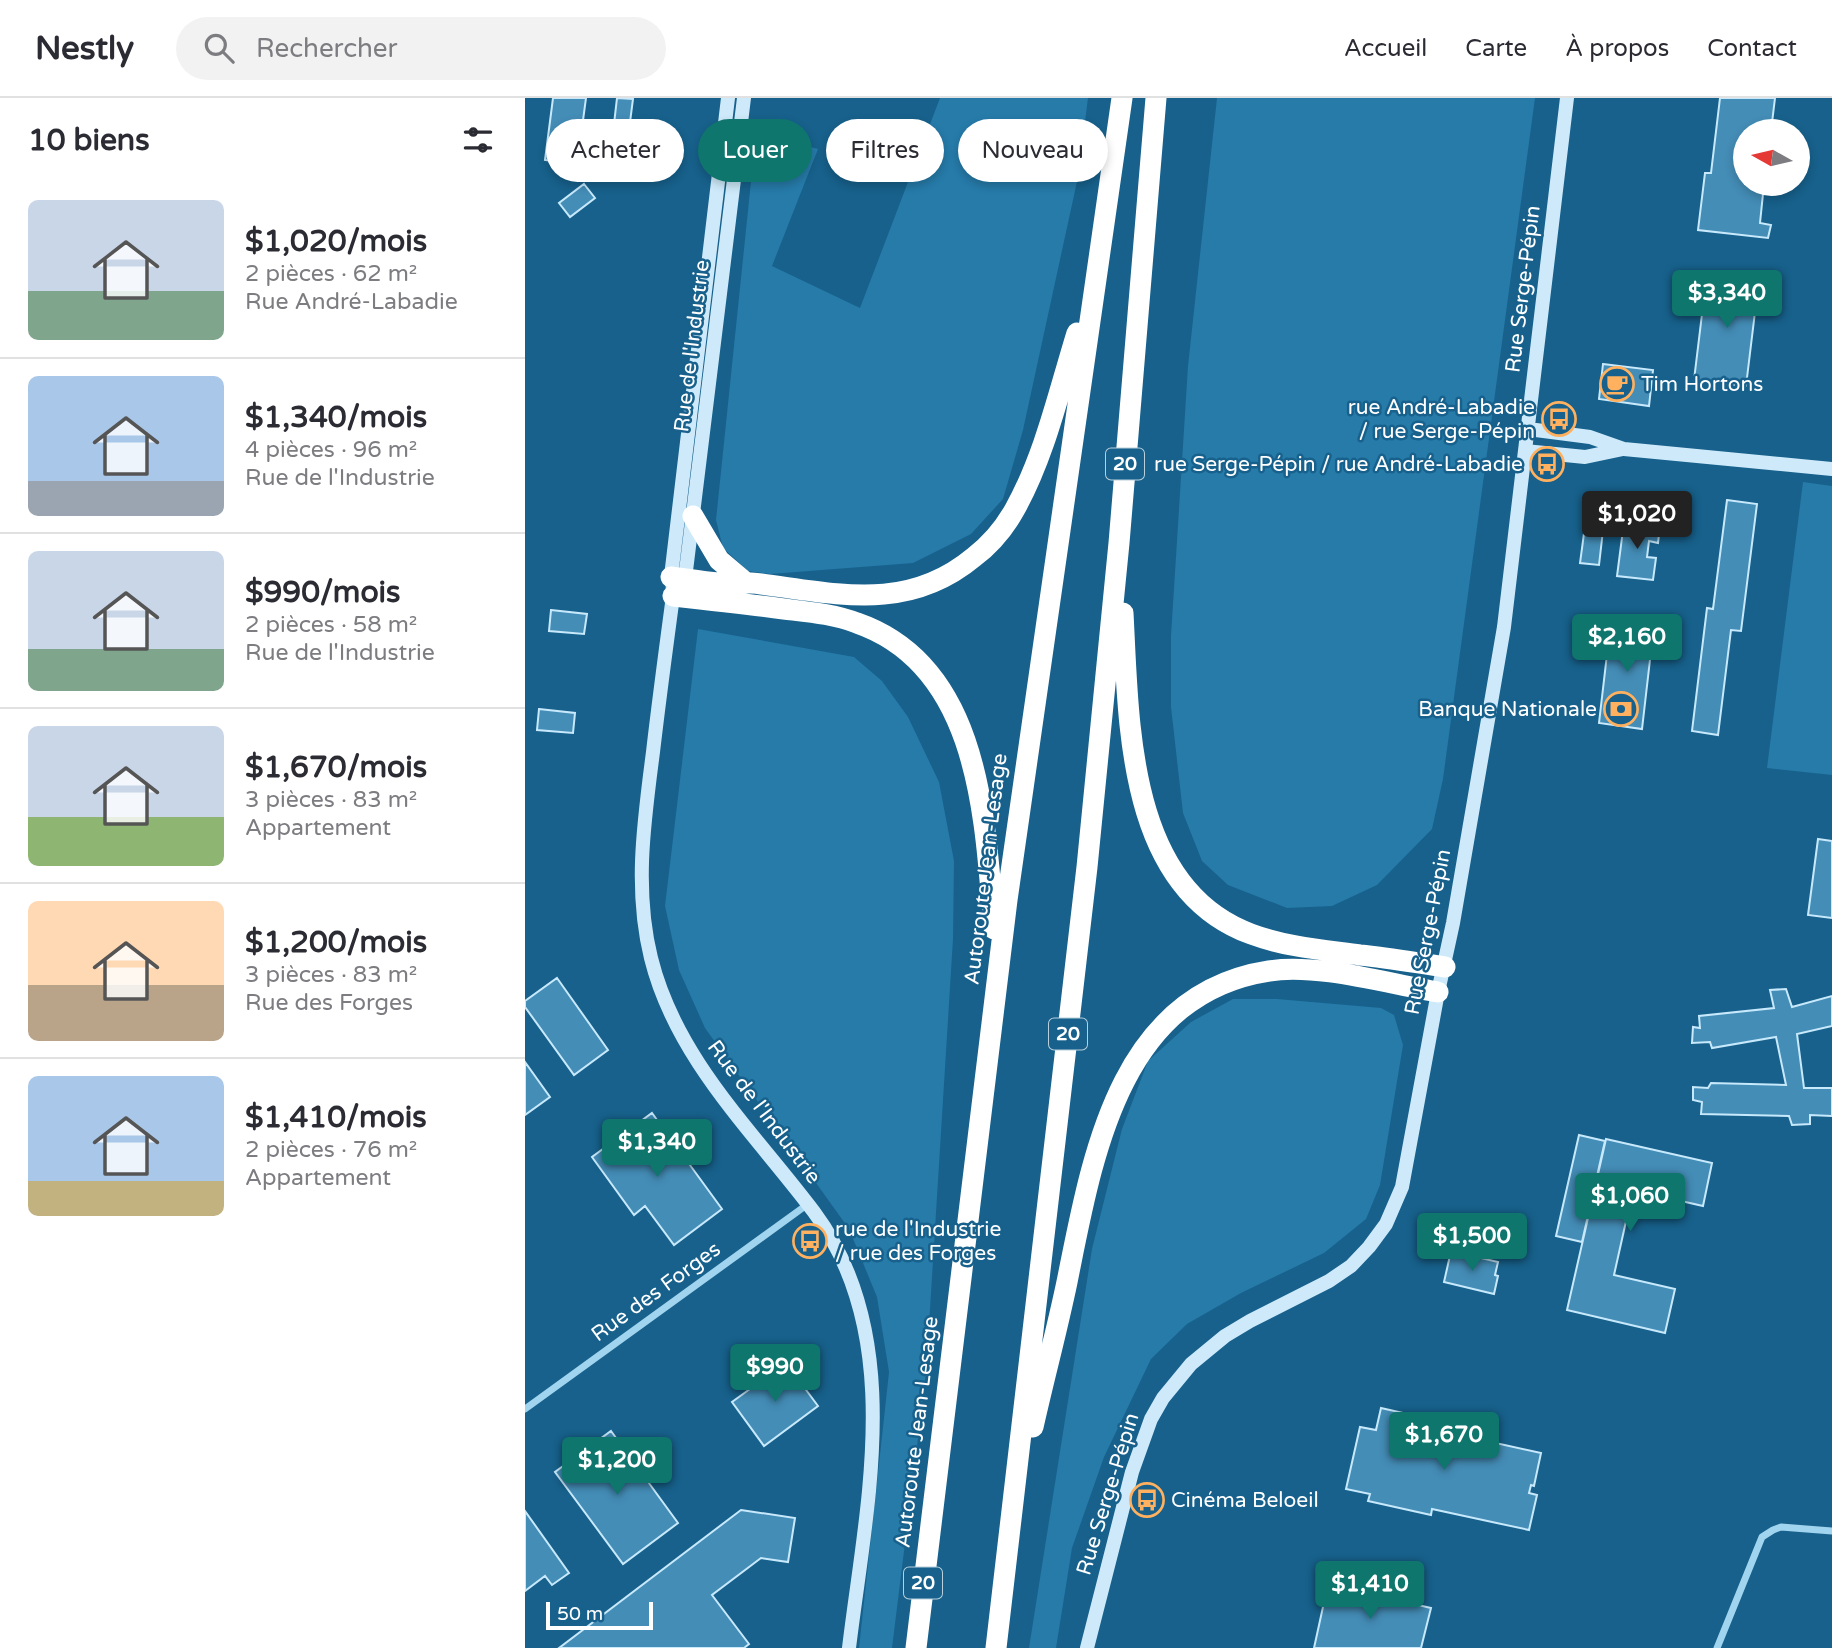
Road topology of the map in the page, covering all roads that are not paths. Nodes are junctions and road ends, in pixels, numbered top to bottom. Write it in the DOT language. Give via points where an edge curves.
graph roads {
  1 [pos="728,98"];
  2 [pos="744,98"];
  3 [pos="1122,98"];
  4 [pos="1156,98"];
  5 [pos="1567,98"];
  6 [pos="1098,268"];
  7 [pos="1528,429"];
  8 [pos="1624,449"];
  9 [pos="1525,451"];
  10 [pos="1832,469"];
  11 [pos="693,516"];
  12 [pos="1119,543"];
  13 [pos="745,582"];
  14 [pos="676,584"];
  15 [pos="1445,967"];
  16 [pos="997,975"];
  17 [pos="1438,992"];
  18 [pos="808,1204"];
  19 [pos="525,1409"];
  20 [pos="1010,1524"];
  21 [pos="1832,1531"];
  22 [pos="849,1648"];
  23 [pos="916,1648"];
  24 [pos="996,1648"];
  25 [pos="1087,1648"];
  26 [pos="1717,1648"];
  1 -- 14 [label="street, Rue de l'Industrie"];
  2 -- 11 [label="street, Rue de l'Industrie"];
  3 -- 6 [label="highway, Autoroute Jean-Lesage / 20"];
  4 -- 12 [label="highway, 20"];
  5 -- 7 [label="street, Rue Serge-Pépin"];
  6 -- 13 [label="highway" via="1025,487 1008,520 981,552 947,577 894,595 856,596"];
  6 -- 16 [label="highway, Autoroute Jean-Lesage / 20"];
  7 -- 8 [label="street" via="1590,436"];
  7 -- 9 [label="street, Rue Serge-Pépin"];
  8 -- 9 [label="street" via="1585,457"];
  8 -- 10 [label="street"];
  9 -- 15 [label="street, Rue Serge-Pépin" via="1504,627"];
  11 -- 13 [label="highway" via="719,561"];
  11 -- 14 [label="street, Rue de l'Industrie"];
  12 -- 15 [label="highway" via="1138,776 1157,842 1177,878 1208,909 1253,935 1300,947"];
  12 -- 20 [label="highway, 20" via="1086,881"];
  13 -- 14 [label="highway"];
  14 -- 16 [label="highway" via="855,622 900,645 929,674 959,723 977,783"];
  14 -- 18 [label="street, Rue de l'Industrie" via="641,855 643,917 668,1008 688,1049"];
  15 -- 17 [label="street, Rue Serge-Pépin"];
  16 -- 23 [label="highway, Autoroute Jean-Lesage / 20"];
  17 -- 20 [label="highway" via="1311,970 1268,971 1201,995 1155,1034 1123,1081 1096,1155"];
  17 -- 25 [label="street, Rue Serge-Pépin" via="1408,1159 1393,1212 1350,1266 1226,1336 1191,1364 1167,1392 1151,1419 1132,1472"];
  18 -- 19 [label="street, Rue des Forges"];
  18 -- 22 [label="street, Rue de l'Industrie" via="833,1242 849,1280 863,1323 873,1385 873,1455"];
  20 -- 24 [label="highway, 20"];
  21 -- 26 [label="street" via="1781,1527 1765,1534"];
}
